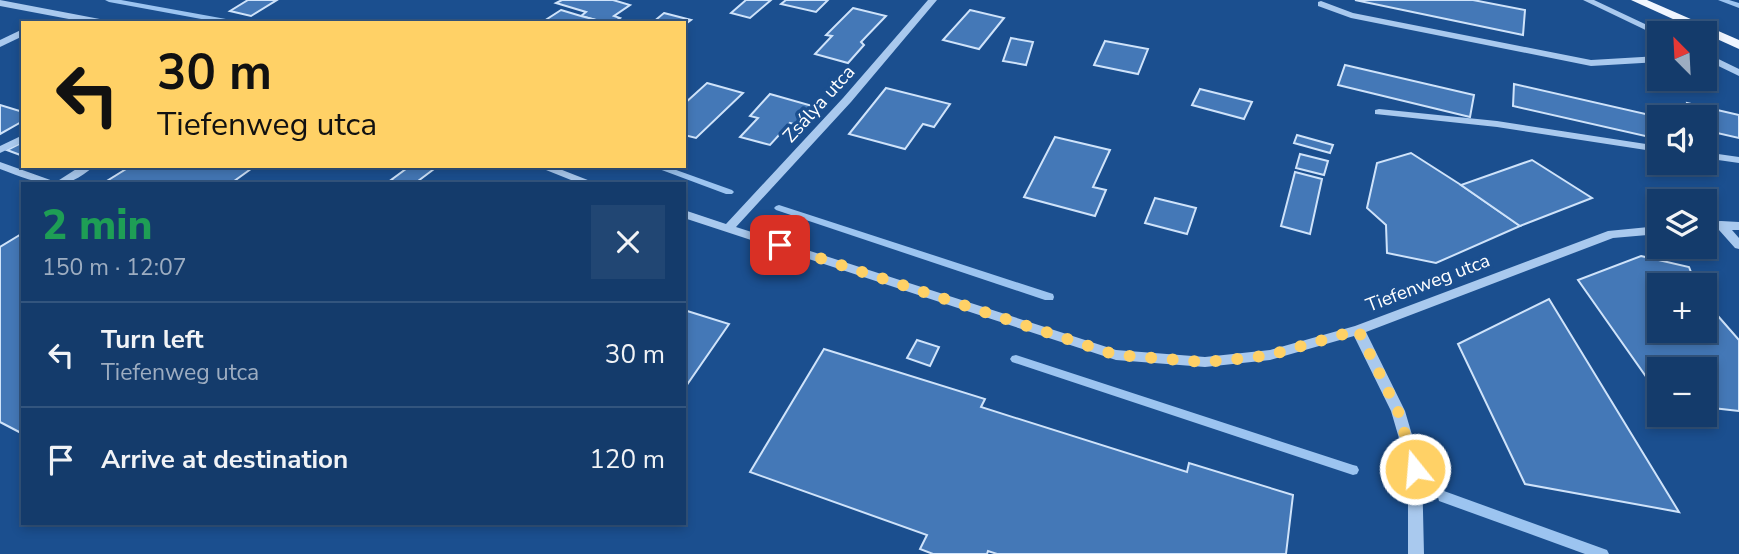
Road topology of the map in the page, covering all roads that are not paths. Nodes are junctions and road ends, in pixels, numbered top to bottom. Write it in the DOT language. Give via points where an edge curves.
graph roads {
  1 [pos="933,0"];
  2 [pos="1587,0"];
  3 [pos="1637,0"];
  4 [pos="0,4"];
  5 [pos="1321,4"];
  6 [pos="55,14"];
  7 [pos="44,21"];
  8 [pos="94,21"];
  9 [pos="1647,28"];
  10 [pos="21,33"];
  11 [pos="0,44"];
  12 [pos="1739,45"];
  13 [pos="1647,60"];
  14 [pos="1717,62"];
  15 [pos="1739,73"];
  16 [pos="1379,112"];
  17 [pos="21,139"];
  18 [pos="1647,147"];
  19 [pos="0,150"];
  20 [pos="1717,157"];
  21 [pos="1739,160"];
  22 [pos="0,165"];
  23 [pos="86,168"];
  24 [pos="547,168"];
  25 [pos="47,182"];
  26 [pos="64,182"];
  27 [pos="587,182"];
  28 [pos="686,215"];
  29 [pos="1717,225"];
  30 [pos="1721,225"];
  31 [pos="1739,226"];
  32 [pos="728,229"];
  33 [pos="1647,231"];
  34 [pos="1739,245"];
  35 [pos="1358,330"];
  36 [pos="1416,554"];
  1 -- 32 [label="street, Zsálya utca"];
  2 -- 9 [label="street"];
  3 -- 12 [label="main road"];
  4 -- 6 [label="street"];
  5 -- 13 [label="street" via="1351,15 1591,63"];
  6 -- 7 [label="street"];
  6 -- 8 [label="street"];
  10 -- 11 [label="street"];
  14 -- 15 [label="street"];
  16 -- 18 [label="street"];
  17 -- 19 [label="street"];
  20 -- 21 [label="street"];
  22 -- 25 [label="street"];
  23 -- 26 [label="street"];
  24 -- 27 [label="street"];
  28 -- 32 [label="street, Tiefenweg utca"];
  29 -- 30 [label="street"];
  30 -- 31 [label="street"];
  30 -- 34 [label="street"];
  32 -- 35 [label="street, Tiefenweg utca" via="1116,355 1205,362 1257,357"];
  33 -- 35 [label="street, Tiefenweg utca" via="1612,233"];
  35 -- 36 [label="street" via="1398,411 1415,469"];
}
